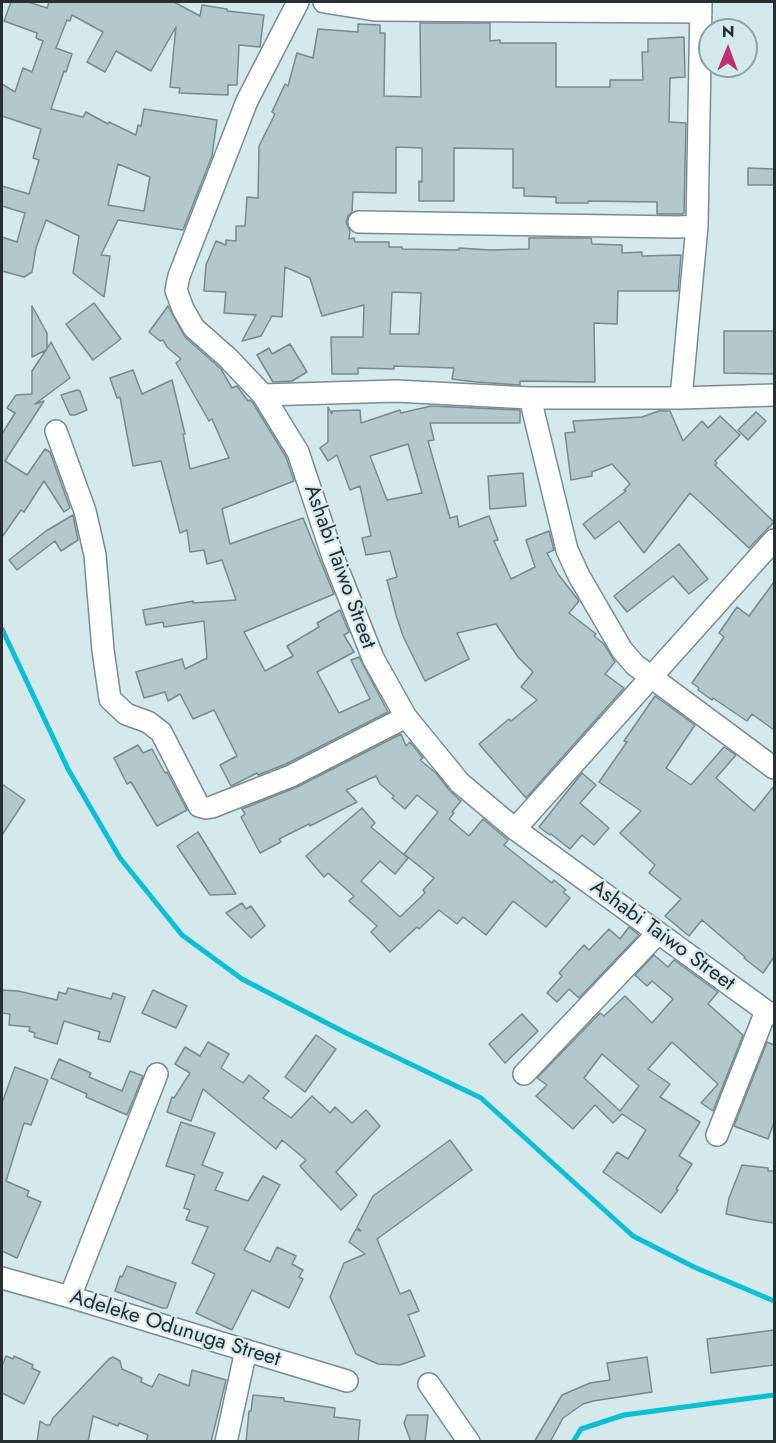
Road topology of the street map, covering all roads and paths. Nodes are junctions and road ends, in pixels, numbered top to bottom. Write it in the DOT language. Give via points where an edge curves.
graph roads {
  1 [pos="298,2"];
  2 [pos="324,2"];
  3 [pos="701,7"];
  4 [pos="358,222"];
  5 [pos="697,226"];
  6 [pos="264,395"];
  7 [pos="774,395"];
  8 [pos="530,398"];
  9 [pos="681,398"];
  10 [pos="56,430"];
  11 [pos="774,540"];
  12 [pos="652,677"];
  13 [pos="406,717"];
  14 [pos="774,768"];
  15 [pos="515,829"];
  16 [pos="658,933"];
  17 [pos="770,1013"];
  18 [pos="157,1074"];
  19 [pos="524,1074"];
  20 [pos="717,1135"];
  21 [pos="2,1278"];
  22 [pos="70,1297"];
  23 [pos="246,1350"];
  24 [pos="347,1381"];
  25 [pos="429,1384"];
  26 [pos="226,1442"];
  27 [pos="469,1442"];
  1 -- 6 [label="street, Ashabi Taiwo Street" via="247,102 176,290 194,328"];
  2 -- 3 [label="street" via="375,10"];
  3 -- 5 [label="street"];
  4 -- 5 [label="street"];
  5 -- 9 [label="street"];
  6 -- 8 [label="street" via="396,392"];
  6 -- 13 [label="street, Ashabi Taiwo Street" via="298,452 373,658"];
  7 -- 9 [label="street"];
  8 -- 9 [label="street"];
  8 -- 12 [label="street" via="567,550 622,650"];
  10 -- 13 [label="street" via="85,511 95,555 110,699 126,714 148,722 160,732 199,806 212,807 291,776"];
  11 -- 12 [label="street"];
  12 -- 14 [label="street"];
  12 -- 15 [label="street"];
  13 -- 15 [label="street, Ashabi Taiwo Street" via="460,783"];
  15 -- 16 [label="street, Ashabi Taiwo Street"];
  16 -- 17 [label="street, Ashabi Taiwo Street"];
  16 -- 19 [label="street"];
  17 -- 20 [label="street"];
  18 -- 22 [label="street"];
  21 -- 22 [label="street, Adeleke Odunuga Street"];
  22 -- 23 [label="street, Adeleke Odunuga Street"];
  23 -- 24 [label="street, Adeleke Odunuga Street"];
  23 -- 26 [label="street"];
  25 -- 27 [label="street"];
}
